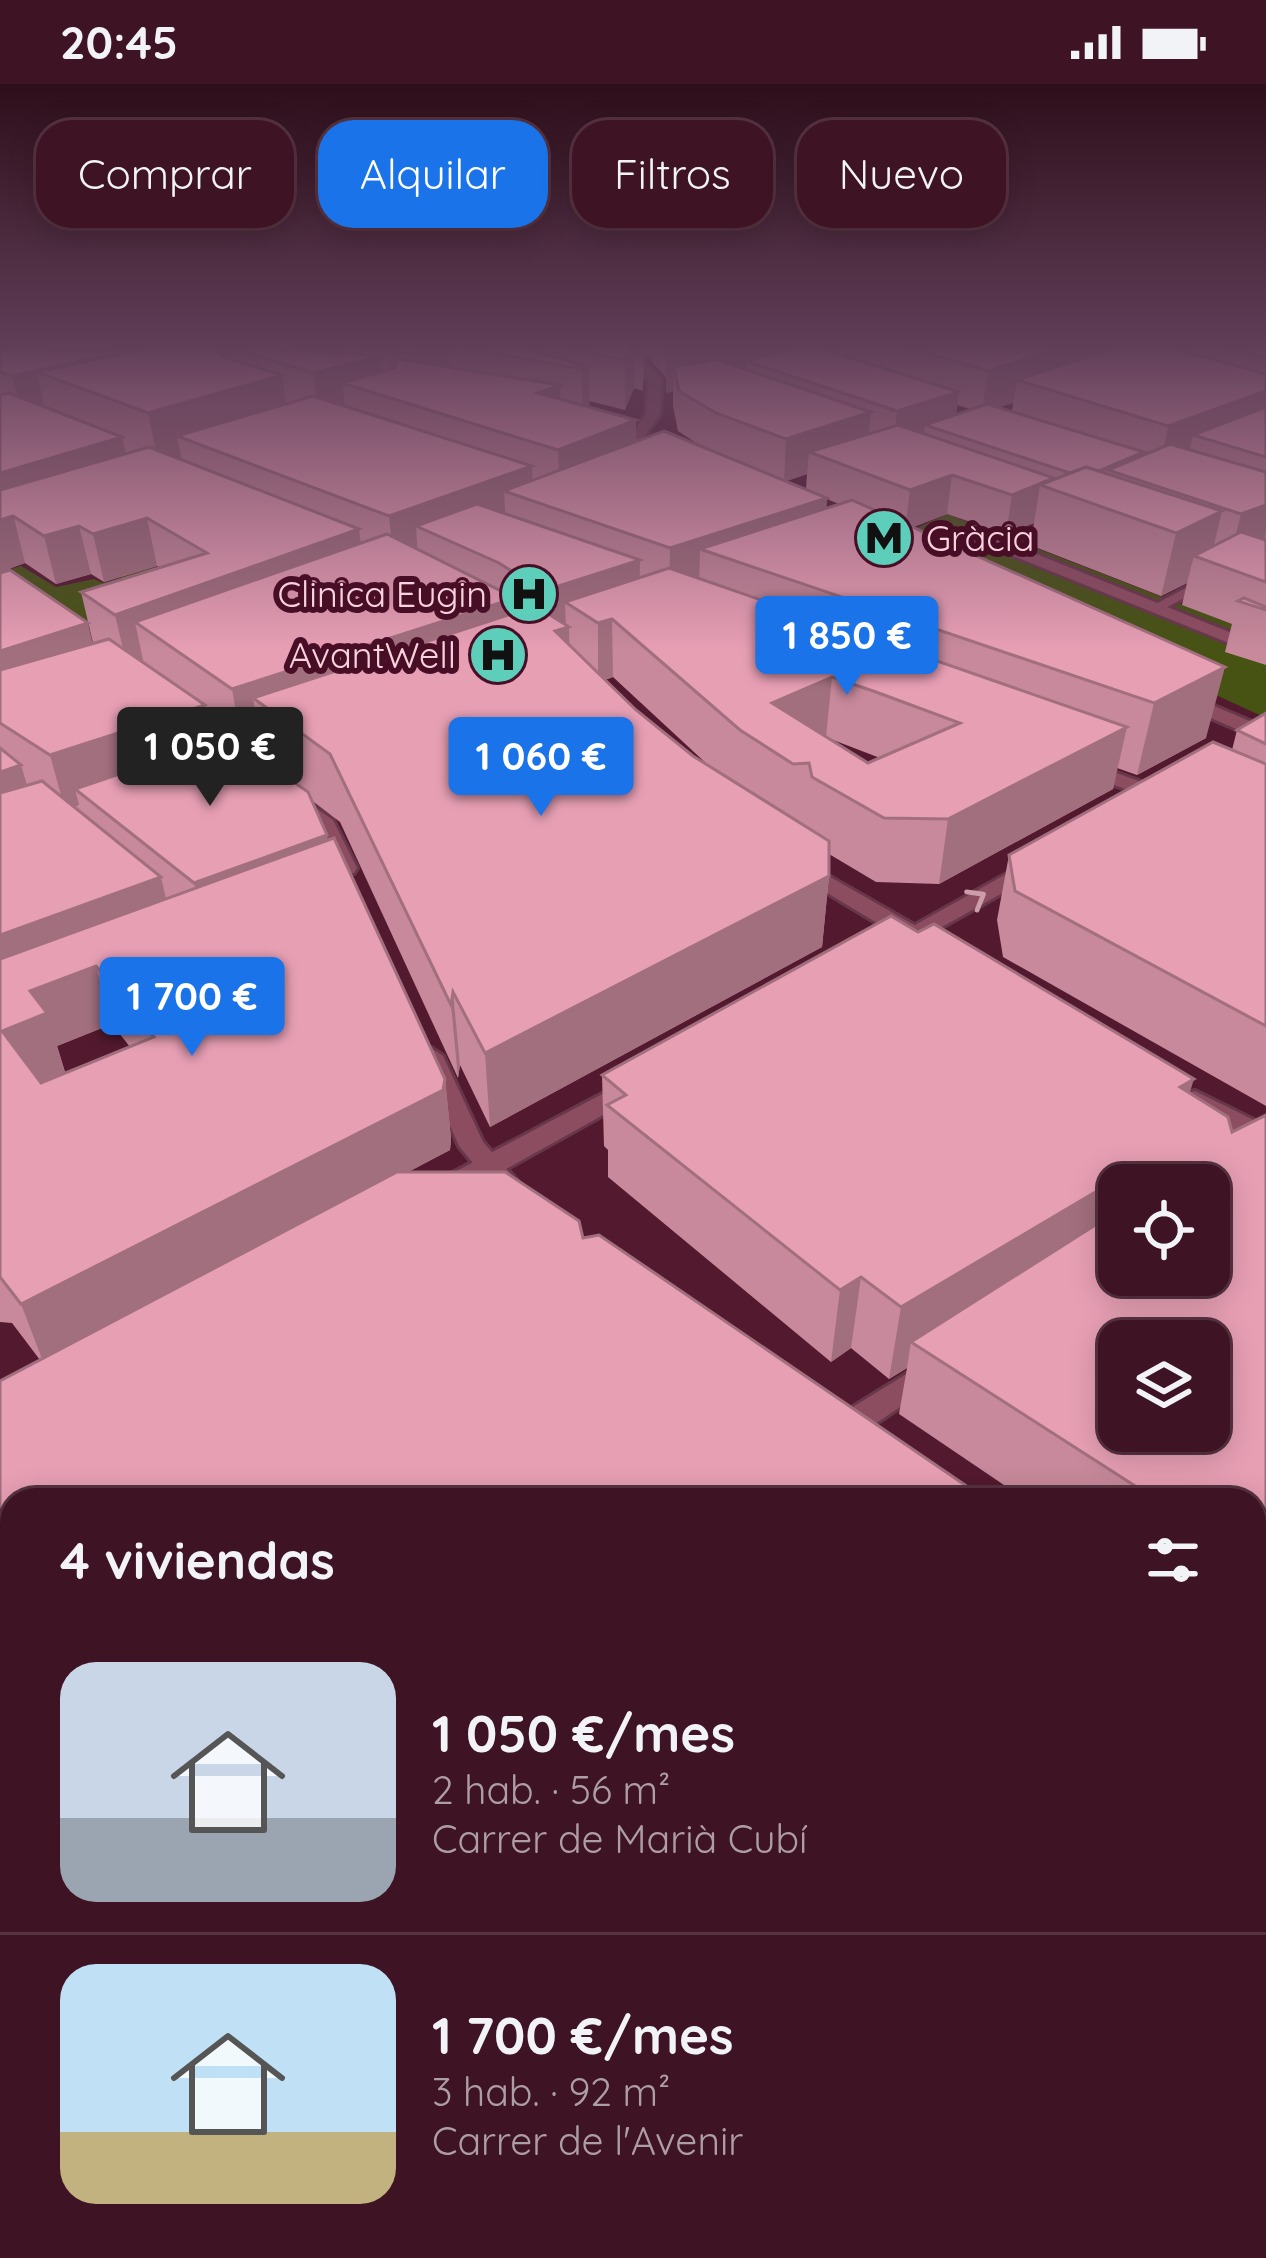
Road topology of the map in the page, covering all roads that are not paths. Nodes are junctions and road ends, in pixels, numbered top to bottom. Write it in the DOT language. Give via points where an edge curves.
graph roads {
  1 [pos="631,448"];
  2 [pos="656,453"];
  3 [pos="1036,532"];
  4 [pos="886,544"];
  5 [pos="1002,544"];
  6 [pos="1201,561"];
  7 [pos="1223,571"];
  8 [pos="1155,608"];
  9 [pos="1266,652"];
  10 [pos="1164,689"];
  11 [pos="1265,736"];
  12 [pos="1235,751"];
  13 [pos="1054,756"];
  14 [pos="265,779"];
  15 [pos="1170,789"];
  16 [pos="1124,816"];
  17 [pos="781,854"];
  18 [pos="1055,854"];
  19 [pos="348,884"];
  20 [pos="912,934"];
  21 [pos="945,953"];
  22 [pos="858,964"];
  23 [pos="421,1034"];
  24 [pos="674,1065"];
  25 [pos="1166,1083"];
  26 [pos="1261,1152"];
  27 [pos="488,1166"];
  28 [pos="528,1202"];
  29 [pos="410,1210"];
  30 [pos="959,1353"];
  31 [pos="847,1427"];
  1 -- 2 [label="street"];
  3 -- 5 [label="street"];
  4 -- 5 [label="street"];
  5 -- 8 [label="street"];
  6 -- 7 [label="street"];
  7 -- 8 [label="street"];
  8 -- 9 [label="street"];
  10 -- 11 [label="street"];
  11 -- 12 [label="street"];
  13 -- 15 [label="street"];
  14 -- 19 [label="street" via="326,824"];
  15 -- 16 [label="street"];
  17 -- 20 [label="street"];
  20 -- 18 [label="street, one-way"];
  20 -- 21 [label="street"];
  20 -- 22 [label="street"];
  23 -- 27 [label="street"];
  24 -- 27 [label="street"];
  25 -- 26 [label="street"];
  27 -- 28 [label="street"];
  27 -- 29 [label="street"];
  30 -- 31 [label="street"];
}
